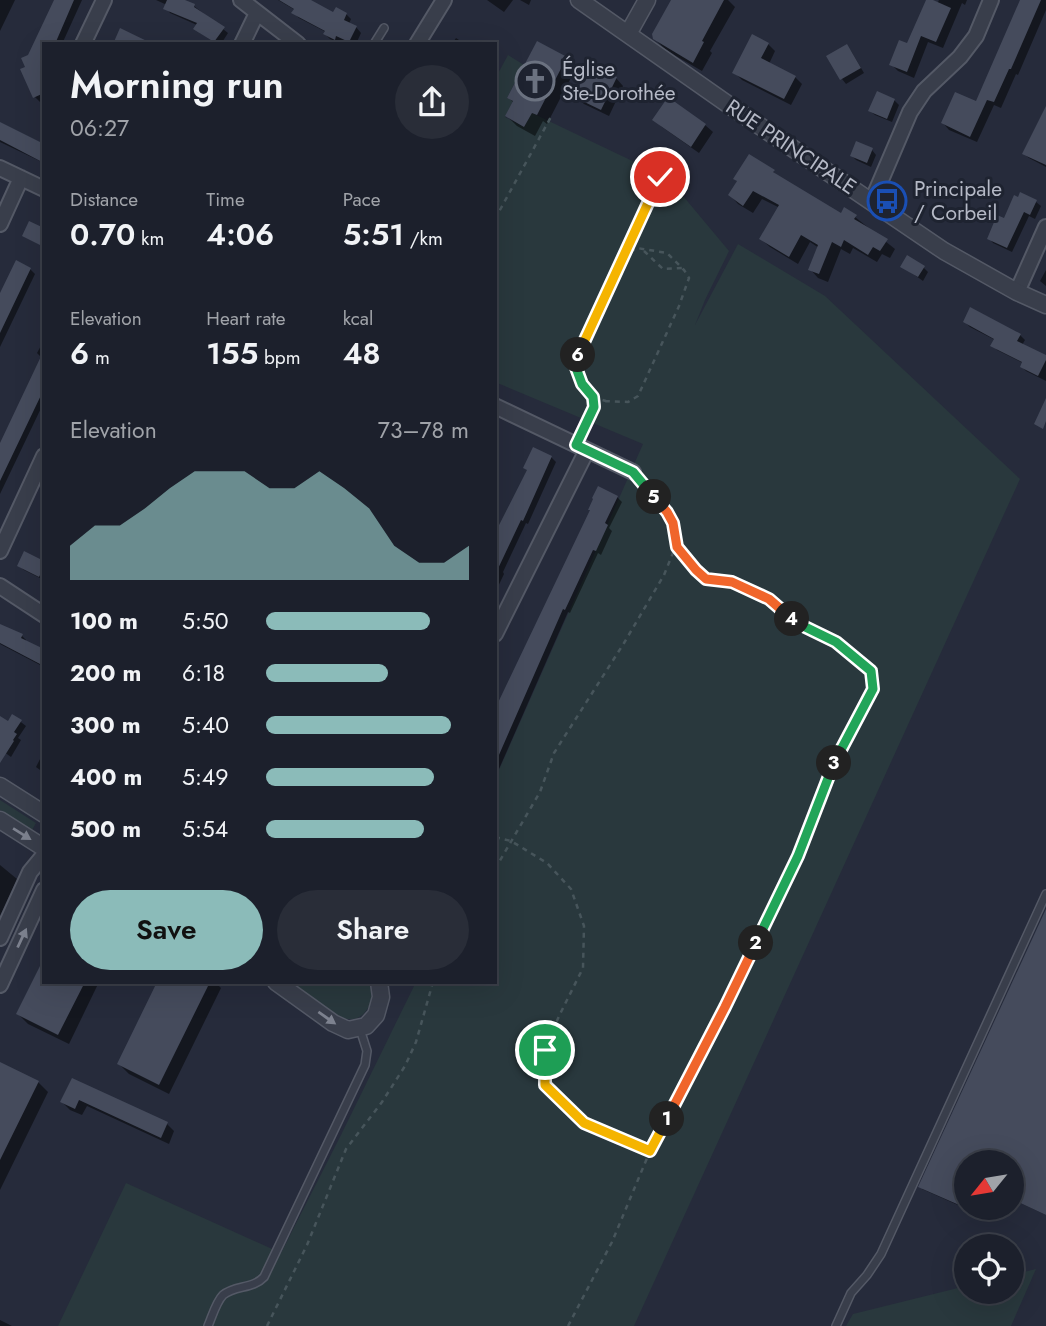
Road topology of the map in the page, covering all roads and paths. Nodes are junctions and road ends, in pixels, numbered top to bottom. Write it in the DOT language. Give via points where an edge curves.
graph roads {
  1 [pos="104,0"];
  2 [pos="241,0"];
  3 [pos="444,0"];
  4 [pos="579,0"];
  5 [pos="647,0"];
  6 [pos="991,0"];
  7 [pos="257,13"];
  8 [pos="384,28"];
  9 [pos="628,34"];
  10 [pos="84,42"];
  11 [pos="243,42"];
  12 [pos="295,42"];
  13 [pos="375,42"];
  14 [pos="418,42"];
  15 [pos="552,115"];
  16 [pos="0,168"];
  17 [pos="660,177"];
  18 [pos="21,178"];
  19 [pos="42,188"];
  20 [pos="872,201"];
  21 [pos="497,215"];
  22 [pos="0,223"];
  23 [pos="1046,227"];
  24 [pos="642,250"];
  25 [pos="625,255"];
  26 [pos="682,268"];
  27 [pos="1017,292"];
  28 [pos="1046,305"];
  29 [pos="593,397"];
  30 [pos="606,401"];
  31 [pos="497,407"];
  32 [pos="594,407"];
  33 [pos="582,448"];
  34 [pos="42,460"];
  35 [pos="633,472"];
  36 [pos="677,543"];
  37 [pos="0,551"];
  38 [pos="0,586"];
  39 [pos="42,614"];
  40 [pos="497,630"];
  41 [pos="0,786"];
  42 [pos="42,813"];
  43 [pos="0,820"];
  44 [pos="497,838"];
  45 [pos="511,841"];
  46 [pos="42,847"];
  47 [pos="42,857"];
  48 [pos="497,866"];
  49 [pos="42,894"];
  50 [pos="1046,894"];
  51 [pos="0,938"];
  52 [pos="279,984"];
  53 [pos="380,984"];
  54 [pos="432,984"];
  55 [pos="0,985"];
  56 [pos="360,1028"];
  57 [pos="650,1151"];
  58 [pos="208,1326"];
  59 [pos="267,1326"];
  60 [pos="568,1326"];
  61 [pos="836,1326"];
  1 -- 10 [label="street"];
  2 -- 7 [label="street"];
  3 -- 14 [label="street"];
  4 -- 9 [label="street, RUE PRINCIPALE"];
  5 -- 9 [label="street"];
  6 -- 20 [label="street" via="976,36 923,91 910,112"];
  7 -- 11 [label="street"];
  7 -- 12 [label="street"];
  8 -- 13 [label="lane"];
  9 -- 20 [label="street, RUE PRINCIPALE"];
  15 -- 21 [label="path"];
  16 -- 18 [label="street"];
  17 -- 25 [label="path"];
  18 -- 19 [label="street"];
  18 -- 22 [label="street"];
  20 -- 27 [label="street, RUE PRINCIPALE" via="944,251"];
  23 -- 27 [label="street"];
  24 -- 25 [label="path"];
  24 -- 26 [label="path" via="667,253"];
  24 -- 26 [label="path" via="663,269"];
  25 -- 29 [label="path" via="575,365"];
  26 -- 30 [label="path" via="689,278 638,396 628,402"];
  27 -- 28 [label="street, RUE PRINCIPALE"];
  29 -- 30 [label="path"];
  29 -- 32 [label="path"];
  30 -- 32 [label="path"];
  31 -- 33 [label="street"];
  32 -- 33 [label="path"];
  33 -- 35 [label="street"];
  33 -- 40 [label="street"];
  34 -- 37 [label="street"];
  35 -- 36 [label="path" via="667,512"];
  36 -- 45 [label="path" via="664,575 554,752 540,792"];
  36 -- 57 [label="path" via="706,579 732,582 769,599 797,623 836,642 871,671 873,689 830,772 798,856 731,995"];
  38 -- 39 [label="street"];
  41 -- 42 [label="street"];
  43 -- 46 [label="street, one-way"];
  44 -- 45 [label="path"];
  45 -- 48 [label="path"];
  45 -- 57 [label="path" via="547,863 571,889 584,926 583,968 545,1050 545,1085 584,1123"];
  47 -- 51 [label="street" via="30,872"];
  55 -- 49 [label="street, one-way"];
  50 -- 61 [label="lane" via="881,1254 851,1293"];
  52 -- 56 [label="street, one-way" via="339,1027"];
  53 -- 56 [label="street" via="378,1010"];
  54 -- 59 [label="path" via="405,1066 346,1149 307,1245"];
  56 -- 58 [label="lane" via="367,1051 365,1065 264,1277 223,1296"];
  57 -- 60 [label="path" via="612,1242"];
}
